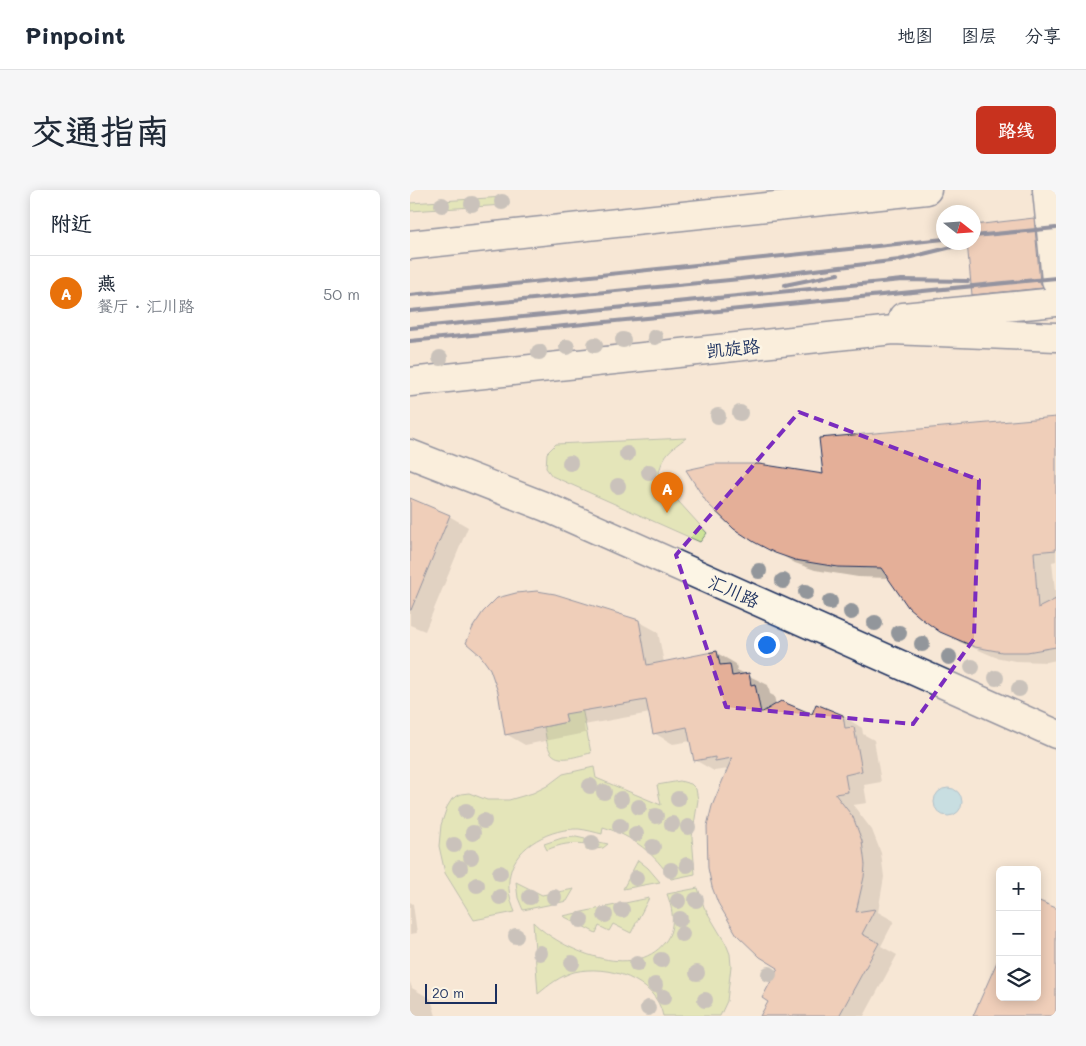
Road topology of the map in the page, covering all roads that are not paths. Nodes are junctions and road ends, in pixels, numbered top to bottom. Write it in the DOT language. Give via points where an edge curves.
graph roads {
  1 [pos="927,190"];
  2 [pos="1047,190"];
  3 [pos="410,245"];
  4 [pos="1056,280"];
  5 [pos="1056,302"];
  6 [pos="1056,337"];
  7 [pos="410,363"];
  8 [pos="410,382"];
  9 [pos="410,454"];
  10 [pos="1056,734"];
  1 -- 3 [label="street"];
  2 -- 4 [label="street"];
  5 -- 7 [label="street"];
  6 -- 8 [label="street, 凯旋路" via="893,330"];
  9 -- 10 [label="street, 汇川路" via="546,507"];
}
